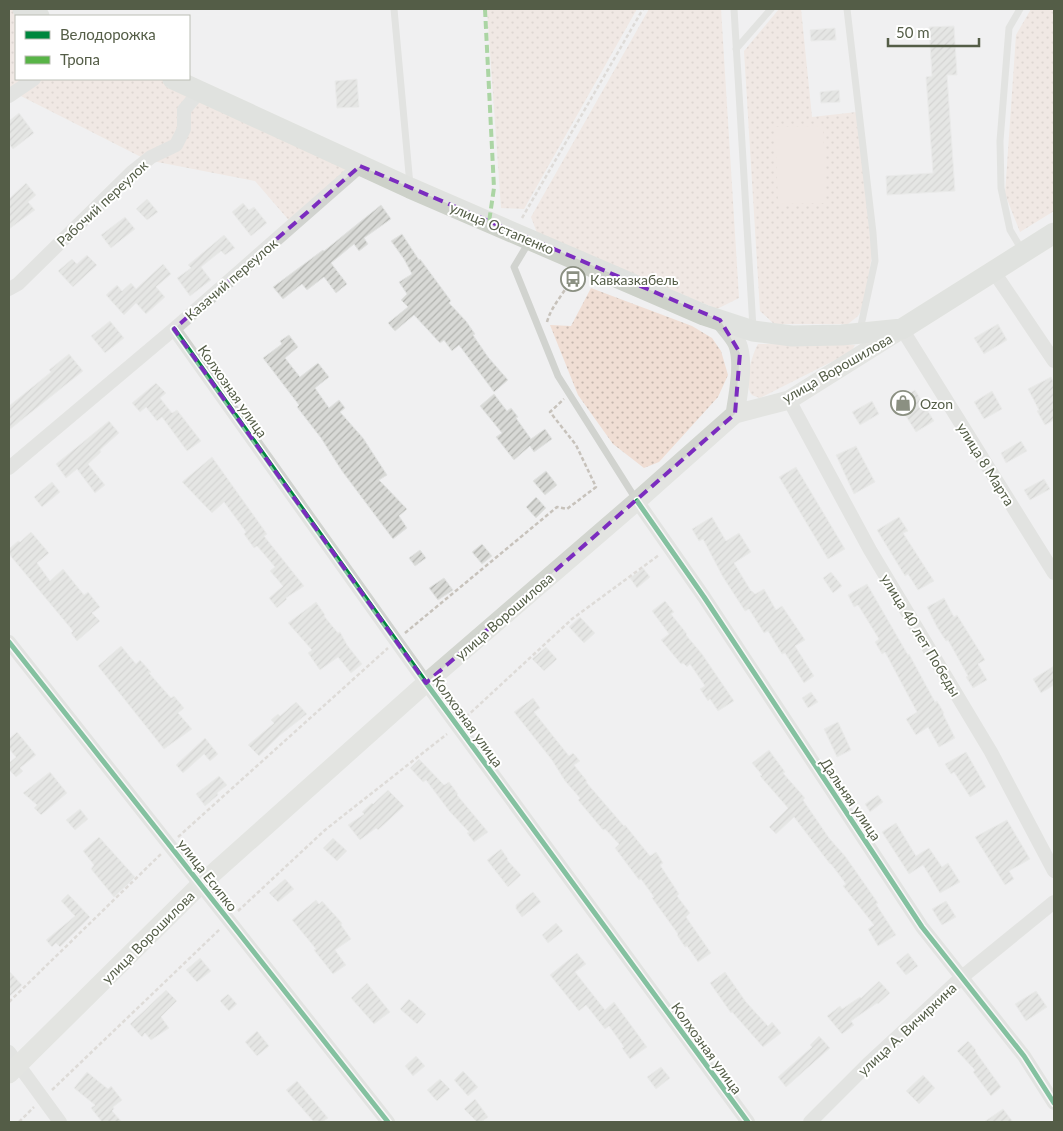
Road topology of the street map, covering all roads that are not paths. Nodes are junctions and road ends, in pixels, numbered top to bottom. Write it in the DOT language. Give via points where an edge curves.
graph roads {
  1 [pos="23,9"];
  2 [pos="394,9"];
  3 [pos="734,9"];
  4 [pos="771,9"];
  5 [pos="848,9"];
  6 [pos="1020,9"];
  7 [pos="37,15"];
  8 [pos="736,49"];
  9 [pos="33,80"];
  10 [pos="175,80"];
  11 [pos="200,91"];
  12 [pos="9,96"];
  13 [pos="360,166"];
  14 [pos="410,188"];
  15 [pos="1054,233"];
  16 [pos="522,236"];
  17 [pos="1023,253"];
  18 [pos="994,272"];
  19 [pos="9,289"];
  20 [pos="720,320"];
  21 [pos="174,329"];
  22 [pos="902,329"];
  23 [pos="753,331"];
  24 [pos="859,334"];
  25 [pos="1054,362"];
  26 [pos="789,400"];
  27 [pos="734,414"];
  28 [pos="9,468"];
  29 [pos="637,501"];
  30 [pos="1054,573"];
  31 [pos="9,642"];
  32 [pos="426,683"];
  33 [pos="1054,871"];
  34 [pos="201,884"];
  35 [pos="1054,902"];
  36 [pos="962,977"];
  37 [pos="12,1064"];
  38 [pos="1054,1102"];
  39 [pos="60,1122"];
  40 [pos="388,1122"];
  41 [pos="748,1122"];
  42 [pos="810,1122"];
  1 -- 7 [label="main road"];
  2 -- 14 [label="lane"];
  3 -- 8 [label="lane"];
  4 -- 8 [label="lane"];
  5 -- 24 [label="lane" via="874,261"];
  6 -- 17 [label="lane" via="1009,28 1000,141 1001,188 1010,230"];
  8 -- 23 [label="lane"];
  9 -- 12 [label="street"];
  10 -- 11 [label="main road, улица Остапенко"];
  11 -- 13 [label="main road, улица Остапенко"];
  11 -- 19 [label="street, Рабочий переулок" via="184,110 184,129 176,145 151,157 132,172 18,284"];
  13 -- 14 [label="main road, улица Остапенко"];
  13 -- 21 [label="street, Казачий переулок"];
  14 -- 16 [label="main road, улица Остапенко"];
  15 -- 17 [label="main road, улица Ворошилова"];
  16 -- 20 [label="main road, улица Остапенко"];
  16 -- 29 [label="lane" via="514,267 558,376"];
  17 -- 18 [label="main road, улица Ворошилова"];
  18 -- 22 [label="main road, улица Ворошилова"];
  18 -- 25 [label="street"];
  20 -- 23 [label="main road, улица Остапенко"];
  20 -- 27 [label="main road" via="740,353 739,389"];
  21 -- 28 [label="street, Казачий переулок"];
  21 -- 32 [label="street, Колхозная улица"];
  22 -- 24 [label="main road, улица Остапенко"];
  22 -- 26 [label="main road, улица Ворошилова"];
  22 -- 30 [label="street, улица 8 Марта"];
  23 -- 24 [label="main road, улица Остапенко" via="792,336"];
  26 -- 27 [label="main road, улица Ворошилова"];
  26 -- 33 [label="street, улица 40 лет Победы" via="870,550 991,752"];
  27 -- 29 [label="main road, улица Ворошилова"];
  29 -- 32 [label="main road, улица Ворошилова"];
  29 -- 36 [label="street, Дальняя улица" via="922,926"];
  31 -- 34 [label="street, улица Есипко"];
  32 -- 34 [label="main road, улица Ворошилова"];
  32 -- 41 [label="street, Колхозная улица"];
  34 -- 37 [label="main road, улица Ворошилова"];
  34 -- 40 [label="street, улица Есипко"];
  35 -- 36 [label="street, улица А. Вичиркина"];
  36 -- 38 [label="street, Дальняя улица" via="1024,1056"];
  36 -- 42 [label="street, улица А. Вичиркина"];
  37 -- 39 [label="street"];
}
